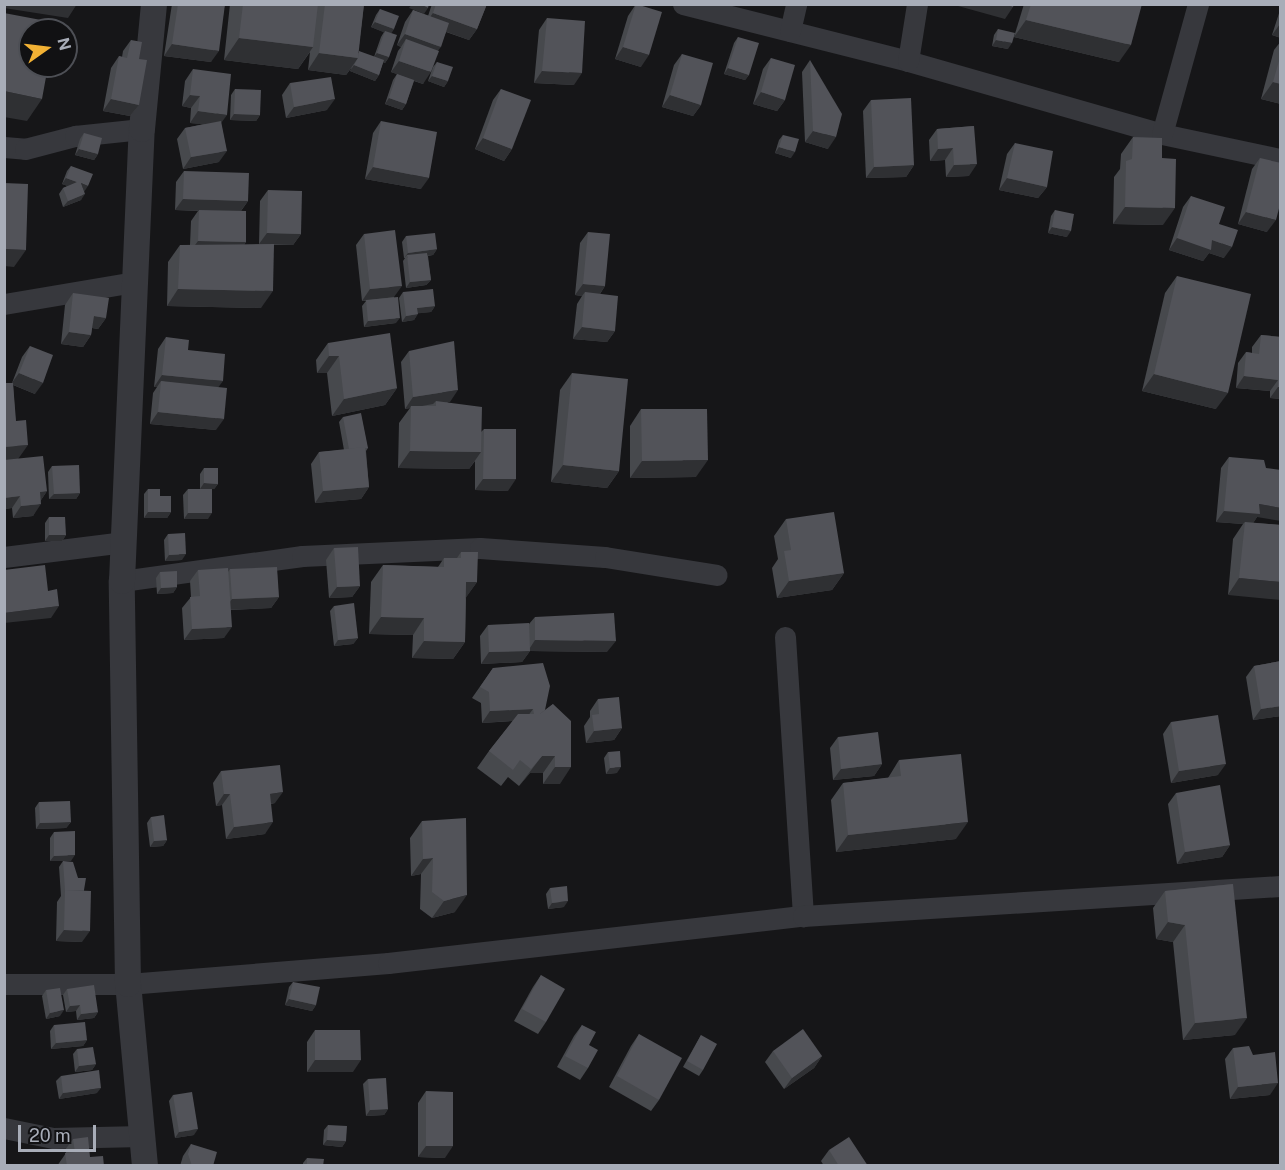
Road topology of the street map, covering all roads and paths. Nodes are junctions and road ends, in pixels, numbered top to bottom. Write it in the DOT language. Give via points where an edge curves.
graph roads {
  1 [pos="154,4"];
  2 [pos="683,4"];
  3 [pos="796,4"];
  4 [pos="917,4"];
  5 [pos="1198,4"];
  6 [pos="790,30"];
  7 [pos="908,61"];
  8 [pos="141,129"];
  9 [pos="1162,134"];
  10 [pos="4,147"];
  11 [pos="1281,159"];
  12 [pos="134,282"];
  13 [pos="4,304"];
  14 [pos="124,542"];
  15 [pos="4,557"];
  16 [pos="717,575"];
  17 [pos="122,581"];
  18 [pos="785,636"];
  19 [pos="1281,886"];
  20 [pos="802,916"];
  21 [pos="4,984"];
  22 [pos="128,984"];
  23 [pos="4,1128"];
  24 [pos="142,1136"];
  25 [pos="145,1166"];
  1 -- 8 [label="street"];
  2 -- 6 [label="street"];
  3 -- 6 [label="street"];
  4 -- 7 [label="street"];
  5 -- 9 [label="street"];
  6 -- 7 [label="street"];
  7 -- 9 [label="street"];
  8 -- 10 [label="street" via="75,136 25,149"];
  8 -- 12 [label="street"];
  9 -- 11 [label="street"];
  12 -- 13 [label="street"];
  12 -- 14 [label="street"];
  14 -- 15 [label="street"];
  14 -- 17 [label="street"];
  16 -- 17 [label="street" via="604,557 480,548 302,556"];
  17 -- 22 [label="street"];
  18 -- 20 [label="street"];
  19 -- 20 [label="street"];
  20 -- 22 [label="street" via="388,963"];
  21 -- 22 [label="street"];
  22 -- 24 [label="street"];
  23 -- 24 [label="street" via="53,1138"];
  24 -- 25 [label="street"];
}
